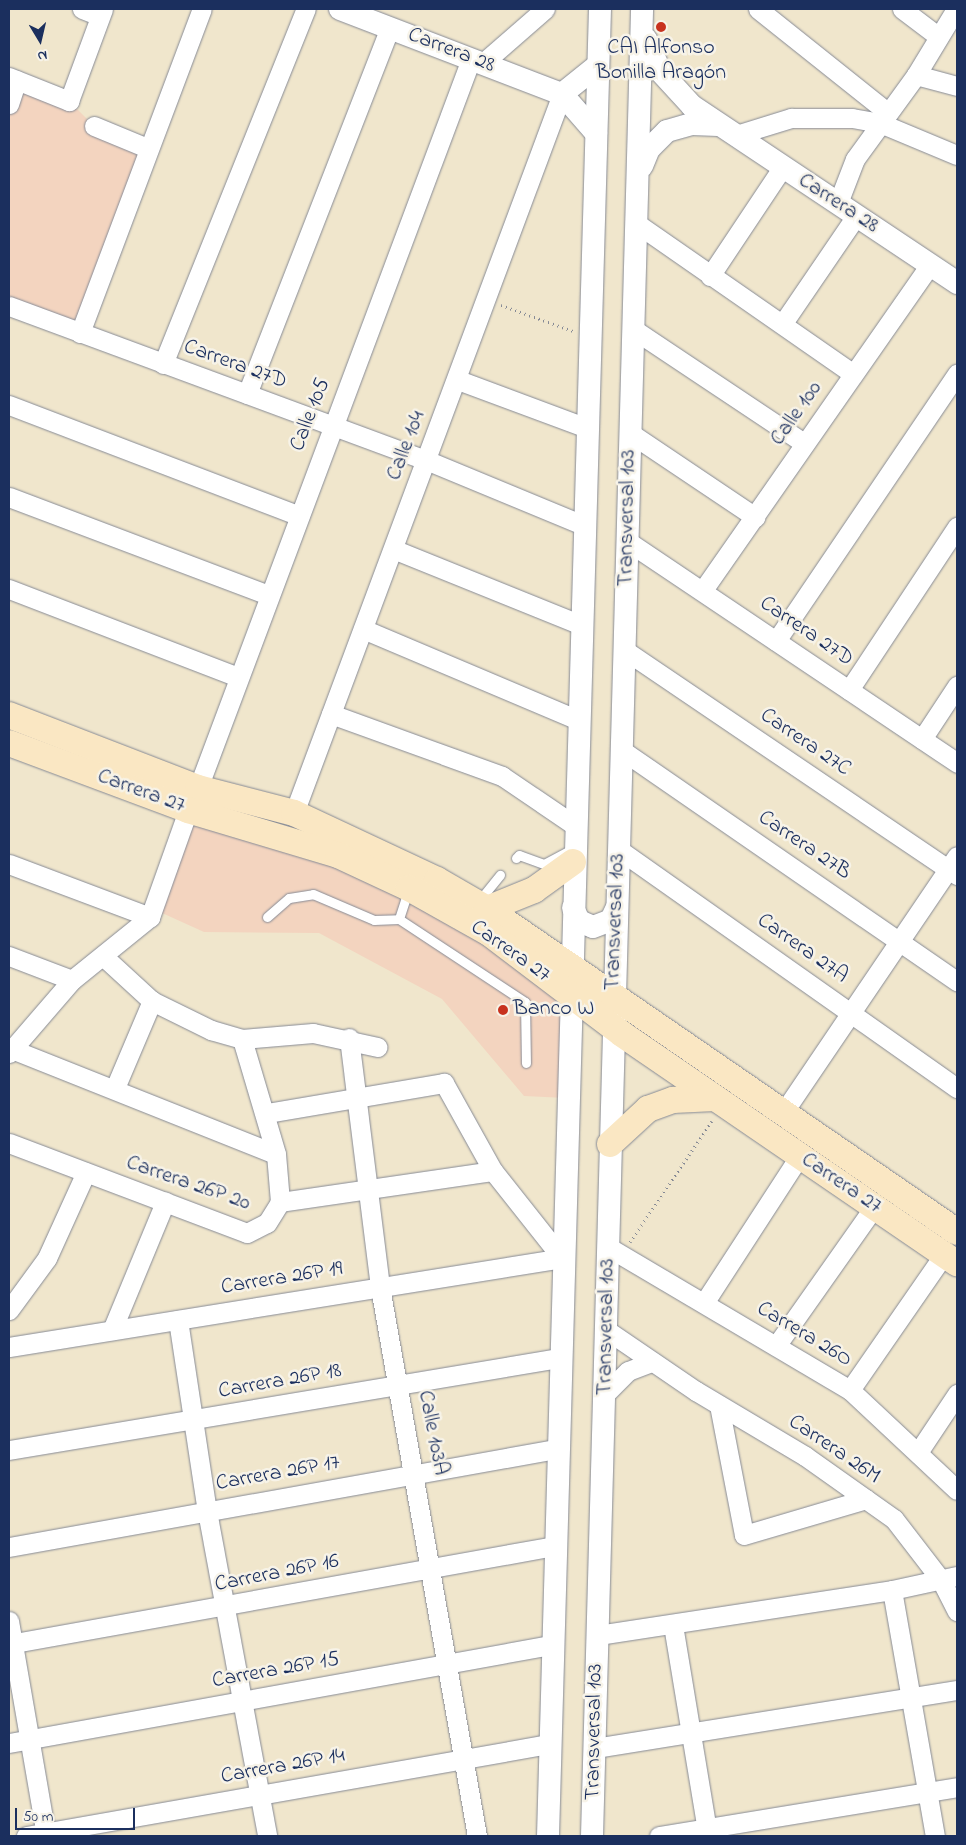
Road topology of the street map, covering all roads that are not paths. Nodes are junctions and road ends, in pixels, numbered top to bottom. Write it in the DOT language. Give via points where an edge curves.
graph roads {
  1 [pos="82,9"];
  2 [pos="202,9"];
  3 [pos="306,9"];
  4 [pos="340,9"];
  5 [pos="545,9"];
  6 [pos="600,9"];
  7 [pos="758,9"];
  8 [pos="902,9"];
  9 [pos="956,9"];
  10 [pos="101,12"];
  11 [pos="642,17"];
  12 [pos="390,28"];
  13 [pos="940,37"];
  14 [pos="477,61"];
  15 [pos="597,66"];
  16 [pos="916,75"];
  17 [pos="13,79"];
  18 [pos="957,86"];
  19 [pos="562,94"];
  20 [pos="9,104"];
  21 [pos="883,118"];
  22 [pos="94,126"];
  23 [pos="727,130"];
  24 [pos="596,133"];
  25 [pos="147,148"];
  26 [pos="957,155"];
  27 [pos="782,168"];
  28 [pos="640,173"];
  29 [pos="838,204"];
  30 [pos="856,216"];
  31 [pos="636,223"];
  32 [pos="930,265"];
  33 [pos="710,276"];
  34 [pos="957,283"];
  35 [pos="9,306"];
  36 [pos="783,323"];
  37 [pos="636,331"];
  38 [pos="80,334"];
  39 [pos="163,364"];
  40 [pos="854,374"];
  41 [pos="957,374"];
  42 [pos="458,380"];
  43 [pos="247,394"];
  44 [pos="9,405"];
  45 [pos="332,426"];
  46 [pos="587,428"];
  47 [pos="630,433"];
  48 [pos="804,443"];
  49 [pos="426,460"];
  50 [pos="9,496"];
  51 [pos="299,516"];
  52 [pos="755,517"];
  53 [pos="583,525"];
  54 [pos="957,527"];
  55 [pos="627,541"];
  56 [pos="392,549"];
  57 [pos="9,589"];
  58 [pos="703,590"];
  59 [pos="268,595"];
  60 [pos="581,624"];
  61 [pos="363,629"];
  62 [pos="776,641"];
  63 [pos="626,651"];
  64 [pos="238,677"];
  65 [pos="957,686"];
  66 [pos="849,690"];
  67 [pos="331,714"];
  68 [pos="9,715"];
  69 [pos="578,720"];
  70 [pos="922,739"];
  71 [pos="9,743"];
  72 [pos="623,751"];
  73 [pos="957,763"];
  74 [pos="193,799"];
  75 [pos="294,814"];
  76 [pos="574,825"];
  77 [pos="618,849"];
  78 [pos="573,855"];
  79 [pos="516,858"];
  80 [pos="9,864"];
  81 [pos="954,866"];
  82 [pos="500,876"];
  83 [pos="409,888"];
  84 [pos="482,906"];
  85 [pos="617,907"];
  86 [pos="573,908"];
  87 [pos="150,917"];
  88 [pos="267,918"];
  89 [pos="399,919"];
  90 [pos="898,940"];
  91 [pos="9,956"];
  92 [pos="104,957"];
  93 [pos="570,967"];
  94 [pos="72,980"];
  95 [pos="957,981"];
  96 [pos="569,994"];
  97 [pos="614,997"];
  98 [pos="152,1001"];
  99 [pos="851,1012"];
  100 [pos="612,1027"];
  101 [pos="349,1038"];
  102 [pos="242,1039"];
  103 [pos="377,1047"];
  104 [pos="10,1050"];
  105 [pos="526,1062"];
  106 [pos="114,1088"];
  107 [pos="957,1088"];
  108 [pos="355,1098"];
  109 [pos="720,1101"];
  110 [pos="783,1113"];
  111 [pos="266,1114"];
  112 [pos="9,1144"];
  113 [pos="610,1144"];
  114 [pos="276,1154"];
  115 [pos="800,1156"];
  116 [pos="493,1171"];
  117 [pos="86,1172"];
  118 [pos="367,1189"];
  119 [pos="165,1202"];
  120 [pos="280,1202"];
  121 [pos="874,1206"];
  122 [pos="957,1232"];
  123 [pos="614,1251"];
  124 [pos="562,1258"];
  125 [pos="951,1259"];
  126 [pos="380,1288"];
  127 [pos="704,1302"];
  128 [pos="9,1310"];
  129 [pos="178,1320"];
  130 [pos="112,1330"];
  131 [pos="608,1331"];
  132 [pos="776,1346"];
  133 [pos="9,1347"];
  134 [pos="559,1358"];
  135 [pos="652,1362"];
  136 [pos="399,1385"];
  137 [pos="850,1390"];
  138 [pos="606,1393"];
  139 [pos="957,1394"];
  140 [pos="719,1405"];
  141 [pos="193,1421"];
  142 [pos="9,1450"];
  143 [pos="556,1450"];
  144 [pos="919,1451"];
  145 [pos="416,1474"];
  146 [pos="957,1490"];
  147 [pos="866,1500"];
  148 [pos="207,1511"];
  149 [pos="554,1546"];
  150 [pos="9,1547"];
  151 [pos="432,1569"];
  152 [pos="950,1578"];
  153 [pos="892,1590"];
  154 [pos="226,1608"];
  155 [pos="957,1611"];
  156 [pos="9,1622"];
  157 [pos="673,1625"];
  158 [pos="598,1635"];
  159 [pos="11,1644"];
  160 [pos="551,1645"];
  161 [pos="449,1663"];
  162 [pos="957,1690"];
  163 [pos="911,1697"];
  164 [pos="242,1702"];
  165 [pos="691,1734"];
  166 [pos="18,1742"];
  167 [pos="549,1744"];
  168 [pos="595,1748"];
  169 [pos="463,1759"];
  170 [pos="957,1786"];
  171 [pos="927,1792"];
  172 [pos="260,1795"];
  173 [pos="708,1833"];
  174 [pos="45,1834"];
  175 [pos="26,1836"];
  176 [pos="266,1836"];
  177 [pos="476,1836"];
  178 [pos="548,1836"];
  179 [pos="592,1836"];
  180 [pos="659,1836"];
  181 [pos="935,1836"];
  1 -- 10 [label="street"];
  2 -- 25 [label="street"];
  3 -- 39 [label="street"];
  4 -- 12 [label="street, Carrera 28"];
  5 -- 14 [label="street"];
  6 -- 15 [label="street, Transversal 103"];
  7 -- 21 [label="street"];
  8 -- 13 [label="street"];
  9 -- 13 [label="street"];
  10 -- 17 [label="street" via="69,100"];
  11 -- 23 [label="street, Carrera 28" via="653,56 669,84"];
  11 -- 28 [label="street, Transversal 103"];
  12 -- 14 [label="street, Carrera 28"];
  12 -- 43 [label="street"];
  13 -- 16 [label="street"];
  14 -- 19 [label="street, Carrera 28"];
  14 -- 45 [label="street, Calle 105"];
  15 -- 19 [label="street"];
  15 -- 24 [label="street, Transversal 103"];
  16 -- 18 [label="street"];
  16 -- 21 [label="street"];
  17 -- 20 [label="street"];
  19 -- 24 [label="street, Carrera 28"];
  19 -- 42 [label="street, Calle 104"];
  21 -- 23 [label="street" via="791,118"];
  21 -- 26 [label="street"];
  21 -- 29 [label="street" via="855,159"];
  22 -- 25 [label="street"];
  23 -- 27 [label="street, Carrera 28"];
  23 -- 28 [label="street" via="692,124 667,132 649,149"];
  24 -- 46 [label="street, Transversal 103"];
  25 -- 38 [label="street"];
  27 -- 29 [label="street, Carrera 28"];
  27 -- 33 [label="street"];
  28 -- 31 [label="street, Transversal 103"];
  29 -- 30 [label="street, Carrera 28"];
  30 -- 32 [label="street, Carrera 28"];
  30 -- 36 [label="street"];
  31 -- 33 [label="street"];
  31 -- 37 [label="street, Transversal 103"];
  32 -- 34 [label="street, Carrera 28"];
  32 -- 40 [label="street, Calle 100"];
  33 -- 36 [label="street"];
  35 -- 38 [label="street, Carrera 27D"];
  36 -- 40 [label="street"];
  37 -- 47 [label="street, Transversal 103"];
  37 -- 48 [label="street"];
  38 -- 39 [label="street, Carrera 27D"];
  39 -- 43 [label="street, Carrera 27D"];
  40 -- 48 [label="street, Calle 100"];
  41 -- 62 [label="street"];
  42 -- 46 [label="street"];
  42 -- 49 [label="street, Calle 104"];
  43 -- 45 [label="street, Carrera 27D"];
  44 -- 51 [label="street"];
  45 -- 49 [label="street, Carrera 27D"];
  45 -- 51 [label="street, Calle 105"];
  46 -- 53 [label="street, Transversal 103"];
  47 -- 52 [label="street"];
  47 -- 55 [label="street, Transversal 103"];
  48 -- 52 [label="street, Calle 100"];
  49 -- 53 [label="street, Carrera 27D"];
  49 -- 56 [label="street, Calle 104"];
  50 -- 59 [label="street"];
  51 -- 59 [label="street, Calle 105"];
  52 -- 58 [label="street, Calle 100"];
  53 -- 60 [label="street, Transversal 103"];
  54 -- 66 [label="street"];
  55 -- 58 [label="street, Carrera 27D"];
  55 -- 63 [label="street, Transversal 103"];
  56 -- 60 [label="street"];
  56 -- 61 [label="street, Calle 104"];
  57 -- 64 [label="street"];
  58 -- 62 [label="street, Carrera 27D"];
  59 -- 64 [label="street, Calle 105"];
  60 -- 69 [label="street, Transversal 103"];
  61 -- 67 [label="street, Calle 104"];
  61 -- 69 [label="street"];
  62 -- 66 [label="street, Carrera 27D"];
  63 -- 72 [label="street, Transversal 103"];
  63 -- 81 [label="street, Carrera 27C"];
  64 -- 74 [label="street, Calle 105"];
  65 -- 70 [label="street"];
  66 -- 70 [label="street, Carrera 27D"];
  67 -- 75 [label="street, Calle 104"];
  67 -- 76 [label="street" via="502,776"];
  68 -- 74 [label="main road, Carrera 27"];
  69 -- 76 [label="street, Transversal 103"];
  70 -- 73 [label="street, Carrera 27D"];
  71 -- 74 [label="main road, Carrera 27"];
  72 -- 77 [label="street, Transversal 103"];
  72 -- 90 [label="street, Carrera 27B"];
  74 -- 75 [label="main road, Carrera 27"];
  74 -- 83 [label="main road, Carrera 27" via="338,855"];
  74 -- 87 [label="street, Calle 105"];
  75 -- 84 [label="main road, Carrera 27" via="367,844"];
  76 -- 78 [label="street, Transversal 103"];
  77 -- 85 [label="street, Transversal 103"];
  77 -- 99 [label="street, Carrera 27A"];
  78 -- 79 [label="lane" via="544,864 519,855"];
  78 -- 84 [label="main road" via="534,890"];
  78 -- 86 [label="street, Transversal 103"];
  80 -- 87 [label="street"];
  81 -- 90 [label="street"];
  82 -- 84 [label="lane"];
  83 -- 89 [label="lane"];
  83 -- 96 [label="main road, Carrera 27" via="489,933"];
  84 -- 93 [label="main road, Carrera 27"];
  85 -- 86 [label="street" via="607,923 593,927 579,921"];
  85 -- 97 [label="street, Transversal 103"];
  86 -- 93 [label="street, Transversal 103"];
  87 -- 92 [label="street"];
  88 -- 89 [label="lane" via="289,898 313,894 374,920"];
  89 -- 105 [label="lane" via="525,1002"];
  90 -- 95 [label="street, Carrera 27B"];
  90 -- 99 [label="street"];
  91 -- 94 [label="street"];
  92 -- 94 [label="street"];
  92 -- 98 [label="street"];
  93 -- 96 [label="street, Transversal 103"];
  93 -- 97 [label="main road, Carrera 27"];
  94 -- 104 [label="street"];
  96 -- 100 [label="main road, Carrera 27"];
  96 -- 124 [label="street, Transversal 103"];
  97 -- 100 [label="street, Transversal 103"];
  97 -- 110 [label="main road, Carrera 27"];
  98 -- 102 [label="street" via="211,1030"];
  98 -- 106 [label="street"];
  99 -- 107 [label="street, Carrera 27A"];
  99 -- 110 [label="street"];
  100 -- 109 [label="main road, Carrera 27"];
  100 -- 113 [label="street, Transversal 103"];
  101 -- 102 [label="street" via="307,1034"];
  101 -- 103 [label="street"];
  101 -- 108 [label="street, Calle 103A"];
  102 -- 111 [label="street"];
  104 -- 106 [label="street"];
  106 -- 114 [label="street"];
  108 -- 111 [label="street"];
  108 -- 116 [label="street" via="436,1083 449,1088"];
  108 -- 118 [label="street, Calle 103A"];
  109 -- 113 [label="main road" via="673,1100 648,1109"];
  109 -- 115 [label="main road, Carrera 27"];
  110 -- 122 [label="main road, Carrera 27"];
  111 -- 114 [label="street"];
  112 -- 117 [label="street, Carrera 26P 20"];
  113 -- 123 [label="street, Transversal 103"];
  114 -- 120 [label="street"];
  115 -- 121 [label="main road, Carrera 27"];
  115 -- 127 [label="street"];
  116 -- 118 [label="street, Carrera 26P 20"];
  116 -- 124 [label="street"];
  117 -- 119 [label="street, Carrera 26P 20"];
  117 -- 128 [label="street" via="47,1258"];
  118 -- 120 [label="street, Carrera 26P 20"];
  118 -- 126 [label="street, Calle 103A"];
  119 -- 120 [label="street, Carrera 26P 20" via="247,1233 267,1223"];
  119 -- 130 [label="street"];
  121 -- 125 [label="main road, Carrera 27"];
  121 -- 132 [label="street"];
  123 -- 127 [label="street, Carrera 26O"];
  123 -- 131 [label="street, Transversal 103"];
  124 -- 126 [label="street, Carrera 26P 19"];
  124 -- 134 [label="street, Transversal 103"];
  125 -- 137 [label="street"];
  126 -- 129 [label="street, Carrera 26P 19"];
  126 -- 136 [label="street, Calle 103A"];
  127 -- 132 [label="street, Carrera 26O"];
  129 -- 130 [label="street, Carrera 26P 19"];
  129 -- 141 [label="street"];
  130 -- 133 [label="street, Carrera 26P 19"];
  131 -- 135 [label="street, Carrera 26M"];
  131 -- 138 [label="street, Transversal 103"];
  132 -- 137 [label="street, Carrera 26O"];
  134 -- 136 [label="street, Carrera 26P 18"];
  134 -- 143 [label="street, Transversal 103"];
  135 -- 138 [label="street" via="628,1371"];
  135 -- 140 [label="street, Carrera 26M"];
  136 -- 141 [label="street, Carrera 26P 18"];
  136 -- 145 [label="street, Calle 103A"];
  137 -- 144 [label="street, Carrera 26O"];
  138 -- 158 [label="street, Transversal 103"];
  139 -- 144 [label="street"];
  140 -- 147 [label="street, Carrera 26M"];
  140 -- 147 [label="street" via="744,1535"];
  141 -- 142 [label="street, Carrera 26P 18"];
  141 -- 148 [label="street"];
  143 -- 145 [label="street, Carrera 26P 17"];
  143 -- 149 [label="street, Transversal 103"];
  144 -- 146 [label="street, Carrera 26O"];
  145 -- 148 [label="street, Carrera 26P 17"];
  145 -- 151 [label="street, Calle 103A"];
  147 -- 152 [label="street, Carrera 26M" via="894,1519"];
  148 -- 150 [label="street, Carrera 26P 17"];
  148 -- 154 [label="street"];
  149 -- 151 [label="street, Carrera 26P 16"];
  149 -- 160 [label="street, Transversal 103"];
  151 -- 154 [label="street, Carrera 26P 16"];
  151 -- 161 [label="street, Calle 103A"];
  152 -- 153 [label="street"];
  152 -- 155 [label="street, Carrera 26M"];
  153 -- 157 [label="street"];
  153 -- 163 [label="street"];
  154 -- 159 [label="street, Carrera 26P 16"];
  154 -- 164 [label="street"];
  156 -- 159 [label="street"];
  157 -- 158 [label="street"];
  157 -- 165 [label="street"];
  158 -- 168 [label="street, Transversal 103"];
  159 -- 166 [label="street"];
  160 -- 161 [label="street, Carrera 26P 15"];
  160 -- 167 [label="street, Transversal 103"];
  161 -- 164 [label="street, Carrera 26P 15"];
  161 -- 169 [label="street, Calle 103A"];
  162 -- 163 [label="street"];
  163 -- 165 [label="street"];
  163 -- 171 [label="street"];
  164 -- 166 [label="street, Carrera 26P 15"];
  164 -- 172 [label="street"];
  165 -- 168 [label="street"];
  165 -- 173 [label="street"];
  166 -- 174 [label="street"];
  167 -- 169 [label="street, Carrera 26P 14"];
  167 -- 178 [label="street, Transversal 103"];
  168 -- 179 [label="street, Transversal 103"];
  169 -- 172 [label="street, Carrera 26P 14"];
  169 -- 177 [label="street, Calle 103A"];
  170 -- 171 [label="street"];
  171 -- 173 [label="street"];
  171 -- 181 [label="street"];
  172 -- 174 [label="street, Carrera 26P 14"];
  172 -- 176 [label="street"];
  173 -- 180 [label="street"];
  174 -- 175 [label="street, Carrera 26P 14"];
}
